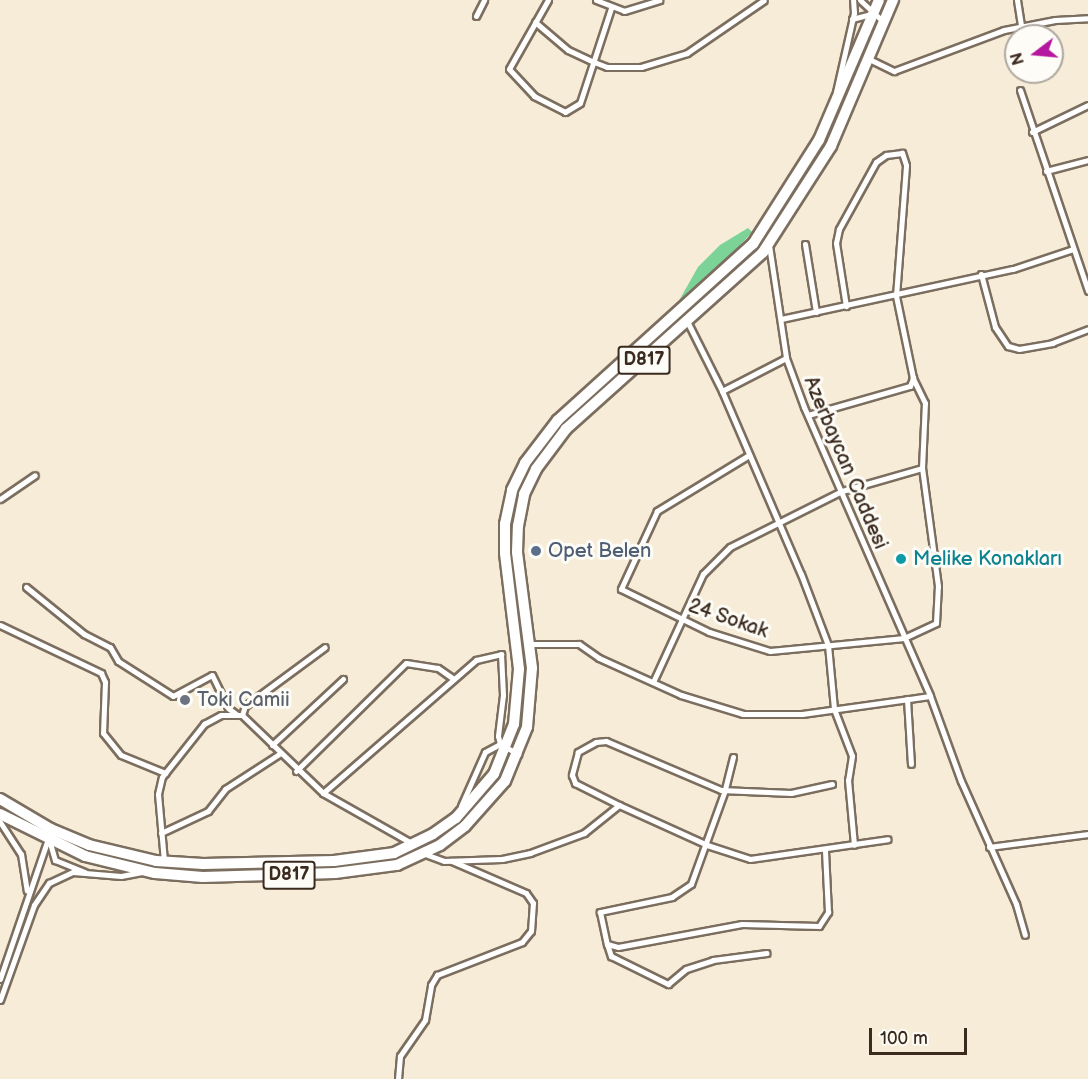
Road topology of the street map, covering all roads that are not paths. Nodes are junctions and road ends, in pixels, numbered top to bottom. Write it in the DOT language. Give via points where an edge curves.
graph roads {
  1 [pos="484,0"];
  2 [pos="548,0"];
  3 [pos="596,0"];
  4 [pos="659,0"];
  5 [pos="764,0"];
  6 [pos="853,0"];
  7 [pos="860,0"];
  8 [pos="879,0"];
  9 [pos="893,0"];
  10 [pos="1017,0"];
  11 [pos="754,3"];
  12 [pos="611,8"];
  13 [pos="476,15"];
  14 [pos="872,15"];
  15 [pos="1088,18"];
  16 [pos="852,20"];
  17 [pos="535,22"];
  18 [pos="884,22"];
  19 [pos="1021,24"];
  20 [pos="1038,24"];
  21 [pos="1004,32"];
  22 [pos="869,59"];
  23 [pos="594,62"];
  24 [pos="1020,90"];
  25 [pos="837,98"];
  26 [pos="1088,105"];
  27 [pos="1032,132"];
  28 [pos="1088,160"];
  29 [pos="1046,171"];
  30 [pos="769,244"];
  31 [pos="805,244"];
  32 [pos="1073,249"];
  33 [pos="981,274"];
  34 [pos="1088,291"];
  35 [pos="896,296"];
  36 [pos="846,306"];
  37 [pos="816,312"];
  38 [pos="781,319"];
  39 [pos="688,323"];
  40 [pos="1088,329"];
  41 [pos="786,358"];
  42 [pos="913,378"];
  43 [pos="722,391"];
  44 [pos="808,415"];
  45 [pos="749,455"];
  46 [pos="922,468"];
  47 [pos="35,476"];
  48 [pos="842,491"];
  49 [pos="0,499"];
  50 [pos="777,521"];
  51 [pos="26,587"];
  52 [pos="683,621"];
  53 [pos="0,625"];
  54 [pos="904,638"];
  55 [pos="529,644"];
  56 [pos="828,645"];
  57 [pos="325,647"];
  58 [pos="343,679"];
  59 [pos="454,679"];
  60 [pos="653,682"];
  61 [pos="930,696"];
  62 [pos="907,699"];
  63 [pos="834,709"];
  64 [pos="239,715"];
  65 [pos="272,746"];
  66 [pos="508,749"];
  67 [pos="279,754"];
  68 [pos="733,757"];
  69 [pos="911,764"];
  70 [pos="296,771"];
  71 [pos="165,773"];
  72 [pos="832,784"];
  73 [pos="725,790"];
  74 [pos="323,794"];
  75 [pos="0,799"];
  76 [pos="619,805"];
  77 [pos="0,814"];
  78 [pos="456,818"];
  79 [pos="0,822"];
  80 [pos="51,829"];
  81 [pos="161,833"];
  82 [pos="1088,834"];
  83 [pos="888,839"];
  84 [pos="49,842"];
  85 [pos="414,845"];
  86 [pos="707,845"];
  87 [pos="854,845"];
  88 [pos="989,847"];
  89 [pos="825,850"];
  90 [pos="425,854"];
  91 [pos="164,861"];
  92 [pos="452,861"];
  93 [pos="143,871"];
  94 [pos="85,872"];
  95 [pos="27,896"];
  96 [pos="1025,935"];
  97 [pos="606,944"];
  98 [pos="767,953"];
  99 [pos="0,979"];
  100 [pos="0,1000"];
  101 [pos="398,1079"];
  1 -- 13 [label="street"];
  2 -- 17 [label="street"];
  3 -- 12 [label="street"];
  4 -- 12 [label="street" via="635,10"];
  5 -- 11 [label="street"];
  6 -- 16 [label="street"];
  7 -- 14 [label="street"];
  8 -- 14 [label="highway, D817"];
  9 -- 18 [label="highway, D817"];
  10 -- 19 [label="street"];
  11 -- 23 [label="street" via="671,61 641,67 607,67"];
  12 -- 23 [label="street"];
  14 -- 16 [label="street"];
  14 -- 18 [label="street"];
  14 -- 25 [label="highway, D817"];
  15 -- 20 [label="street"];
  16 -- 25 [label="street" via="836,82"];
  17 -- 23 [label="street" via="568,50"];
  17 -- 23 [label="street" via="509,69 534,96 560,111 577,107"];
  18 -- 22 [label="highway, D817"];
  21 -- 22 [label="street" via="894,71"];
  22 -- 30 [label="highway, D817" via="817,172"];
  24 -- 27 [label="street"];
  25 -- 66 [label="highway, D817" via="801,174 753,244 558,420 525,463 512,490 505,524 504,553 519,669"];
  26 -- 27 [label="street"];
  27 -- 29 [label="street"];
  28 -- 29 [label="street"];
  29 -- 32 [label="street"];
  30 -- 38 [label="street, Azerbaycan Caddesi"];
  30 -- 39 [label="highway, D817"];
  31 -- 37 [label="street"];
  32 -- 33 [label="street" via="1014,269"];
  32 -- 34 [label="street"];
  33 -- 35 [label="street"];
  33 -- 40 [label="street" via="1000,338 1008,346 1019,349 1052,343"];
  35 -- 36 [label="street"];
  35 -- 36 [label="street" via="906,165 902,153 896,152 876,162 839,229 836,243"];
  35 -- 42 [label="street"];
  36 -- 37 [label="street"];
  37 -- 38 [label="street"];
  38 -- 41 [label="street, Azerbaycan Caddesi"];
  39 -- 43 [label="street"];
  39 -- 55 [label="highway, D817" via="566,429 536,469 524,494 518,526 517,552"];
  41 -- 43 [label="street"];
  41 -- 44 [label="street, Azerbaycan Caddesi"];
  42 -- 44 [label="street" via="910,386"];
  42 -- 46 [label="street" via="925,402"];
  43 -- 45 [label="street"];
  44 -- 48 [label="street, Azerbaycan Caddesi"];
  45 -- 50 [label="street"];
  45 -- 52 [label="street, 24 Sokak" via="657,511 621,589"];
  46 -- 48 [label="street"];
  46 -- 54 [label="street, 24 Sokak" via="938,586 936,623"];
  47 -- 49 [label="street"];
  48 -- 50 [label="street"];
  48 -- 54 [label="street, Azerbaycan Caddesi"];
  50 -- 52 [label="street" via="716,558 690,599"];
  50 -- 56 [label="street"];
  51 -- 64 [label="street" via="84,634 110,646 118,661 173,696 212,675 228,708"];
  52 -- 56 [label="street, 24 Sokak" via="770,651"];
  52 -- 60 [label="street"];
  53 -- 71 [label="street" via="101,673 105,681 104,733 121,755"];
  54 -- 56 [label="street, 24 Sokak"];
  54 -- 61 [label="street, Azerbaycan Caddesi"];
  55 -- 60 [label="street" via="579,644 599,658"];
  55 -- 66 [label="highway, D817" via="531,697"];
  56 -- 63 [label="street"];
  57 -- 64 [label="street" via="245,706"];
  58 -- 65 [label="street"];
  59 -- 66 [label="street" via="476,660 501,654 502,694 497,731"];
  59 -- 70 [label="street" via="438,668 406,663"];
  59 -- 74 [label="street" via="394,736"];
  60 -- 63 [label="street" via="743,714 789,715"];
  61 -- 62 [label="street"];
  61 -- 88 [label="street, Azerbaycan Caddesi"];
  62 -- 63 [label="street"];
  62 -- 69 [label="street"];
  63 -- 87 [label="street" via="852,756 848,780"];
  64 -- 65 [label="street"];
  64 -- 71 [label="street" via="221,715 204,724"];
  65 -- 67 [label="street"];
  66 -- 78 [label="highway, D817" via="494,774"];
  66 -- 78 [label="street" via="485,752"];
  66 -- 90 [label="highway, D817" via="505,781 485,807"];
  67 -- 70 [label="street"];
  67 -- 81 [label="street" via="225,789 208,811"];
  68 -- 73 [label="street"];
  70 -- 74 [label="street"];
  71 -- 81 [label="street" via="158,794"];
  72 -- 73 [label="street" via="791,793"];
  73 -- 76 [label="street" via="606,741 585,746 572,763 575,783"];
  73 -- 86 [label="street"];
  74 -- 85 [label="street"];
  75 -- 80 [label="highway, D817"];
  76 -- 86 [label="street"];
  76 -- 92 [label="street" via="584,833 551,847 502,859"];
  77 -- 84 [label="highway, D817"];
  78 -- 85 [label="highway, D817"];
  79 -- 95 [label="street" via="21,854"];
  80 -- 84 [label="street"];
  80 -- 91 [label="highway, D817" via="104,849"];
  81 -- 91 [label="street"];
  82 -- 88 [label="street"];
  83 -- 87 [label="street"];
  84 -- 93 [label="highway, D817"];
  84 -- 94 [label="street" via="55,860"];
  84 -- 95 [label="street"];
  85 -- 91 [label="highway, D817" via="394,853 334,861"];
  86 -- 89 [label="street" via="750,859"];
  86 -- 97 [label="street" via="691,884 683,891 600,912"];
  87 -- 89 [label="street"];
  88 -- 96 [label="street, Azerbaycan Caddesi" via="1016,904"];
  89 -- 97 [label="street" via="828,912 819,926 742,924 618,947"];
  90 -- 92 [label="street"];
  90 -- 93 [label="highway, D817" via="397,865 335,873 202,877"];
  92 -- 101 [label="street" via="526,893 533,903 531,930 522,942 437,975 431,985 425,1020 400,1056"];
  93 -- 94 [label="street" via="121,876"];
  94 -- 100 [label="street" via="60,876 38,896"];
  95 -- 99 [label="street"];
  97 -- 98 [label="street" via="611,956 668,984 686,969 713,960"];
}
